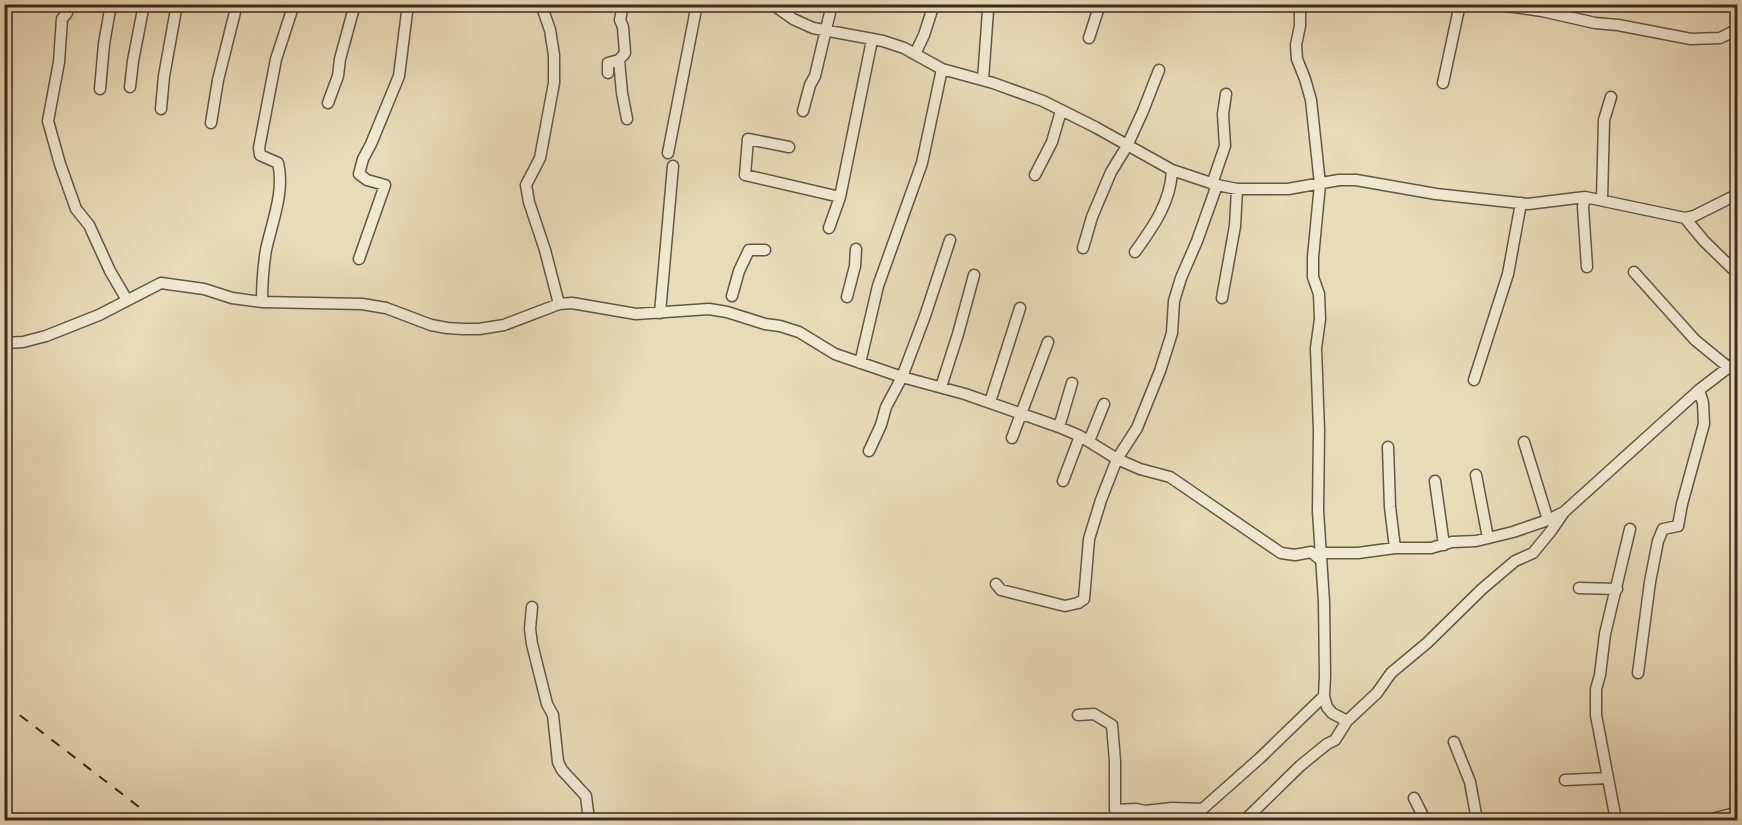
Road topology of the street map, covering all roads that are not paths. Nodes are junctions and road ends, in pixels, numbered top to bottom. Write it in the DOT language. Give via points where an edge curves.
graph roads {
  1 [pos="66,4"];
  2 [pos="111,4"];
  3 [pos="144,4"];
  4 [pos="177,4"];
  5 [pos="237,4"];
  6 [pos="294,4"];
  7 [pos="356,4"];
  8 [pos="408,4"];
  9 [pos="541,4"];
  10 [pos="623,4"];
  11 [pos="697,4"];
  12 [pos="772,4"];
  13 [pos="832,4"];
  14 [pos="934,4"];
  15 [pos="1100,4"];
  16 [pos="1300,4"];
  17 [pos="1460,4"];
  18 [pos="1492,4"];
  19 [pos="988,10"];
  20 [pos="825,30"];
  21 [pos="1737,30"];
  22 [pos="1089,38"];
  23 [pos="872,40"];
  24 [pos="915,54"];
  25 [pos="619,60"];
  26 [pos="942,69"];
  27 [pos="1158,70"];
  28 [pos="608,73"];
  29 [pos="982,80"];
  30 [pos="1443,83"];
  31 [pos="130,87"];
  32 [pos="99,89"];
  33 [pos="1226,94"];
  34 [pos="1611,97"];
  35 [pos="328,103"];
  36 [pos="161,109"];
  37 [pos="803,111"];
  38 [pos="1061,111"];
  39 [pos="627,119"];
  40 [pos="211,123"];
  41 [pos="1127,146"];
  42 [pos="789,147"];
  43 [pos="668,153"];
  44 [pos="673,166"];
  45 [pos="1172,170"];
  46 [pos="1035,175"];
  47 [pos="1214,184"];
  48 [pos="1320,184"];
  49 [pos="1237,189"];
  50 [pos="1737,194"];
  51 [pos="840,197"];
  52 [pos="1585,197"];
  53 [pos="1602,200"];
  54 [pos="1521,203"];
  55 [pos="1685,218"];
  56 [pos="829,228"];
  57 [pos="950,240"];
  58 [pos="1083,248"];
  59 [pos="855,249"];
  60 [pos="765,250"];
  61 [pos="1135,252"];
  62 [pos="359,259"];
  63 [pos="1587,267"];
  64 [pos="1634,272"];
  65 [pos="1737,274"];
  66 [pos="974,275"];
  67 [pos="732,296"];
  68 [pos="847,297"];
  69 [pos="1222,298"];
  70 [pos="127,300"];
  71 [pos="262,302"];
  72 [pos="559,304"];
  73 [pos="1020,308"];
  74 [pos="660,313"];
  75 [pos="1048,342"];
  76 [pos="4,343"];
  77 [pos="860,363"];
  78 [pos="1733,363"];
  79 [pos="902,377"];
  80 [pos="1474,380"];
  81 [pos="1072,383"];
  82 [pos="941,387"];
  83 [pos="1699,390"];
  84 [pos="990,402"];
  85 [pos="1104,404"];
  86 [pos="1022,414"];
  87 [pos="1059,428"];
  88 [pos="1012,438"];
  89 [pos="1084,438"];
  90 [pos="1524,442"];
  91 [pos="1388,447"];
  92 [pos="869,451"];
  93 [pos="1117,459"];
  94 [pos="1476,475"];
  95 [pos="1063,481"];
  96 [pos="1435,481"];
  97 [pos="1564,512"];
  98 [pos="1548,520"];
  99 [pos="1630,529"];
  100 [pos="1488,538"];
  101 [pos="1444,545"];
  102 [pos="1395,548"];
  103 [pos="1321,557"];
  104 [pos="996,584"];
  105 [pos="1579,588"];
  106 [pos="1617,589"];
  107 [pos="532,607"];
  108 [pos="1638,673"];
  109 [pos="1324,696"];
  110 [pos="1078,715"];
  111 [pos="1347,721"];
  112 [pos="1454,742"];
  113 [pos="1608,778"];
  114 [pos="1565,780"];
  115 [pos="1414,798"];
  116 [pos="1203,809"];
  117 [pos="1737,814"];
  118 [pos="589,820"];
  119 [pos="1191,820"];
  120 [pos="1245,820"];
  121 [pos="1425,820"];
  122 [pos="1477,820"];
  123 [pos="1616,820"];
  124 [pos="1715,820"];
  1 -- 70 [label="street" via="48,121 76,208 89,225"];
  2 -- 32 [label="street"];
  3 -- 31 [label="street"];
  4 -- 36 [label="street"];
  5 -- 40 [label="street"];
  6 -- 71 [label="street" via="276,59 259,148 260,155 278,163 281,175 262,274"];
  7 -- 35 [label="street"];
  8 -- 62 [label="street" via="399,76 358,174 385,185"];
  9 -- 72 [label="street" via="550,30 554,83 540,158 526,186"];
  10 -- 25 [label="street" via="620,20 625,52"];
  11 -- 43 [label="street"];
  12 -- 20 [label="street" via="793,19"];
  13 -- 20 [label="street"];
  14 -- 24 [label="street"];
  15 -- 22 [label="street"];
  16 -- 48 [label="street" via="1297,59 1311,100"];
  17 -- 30 [label="street"];
  18 -- 21 [label="street" via="1691,39 1720,38"];
  19 -- 29 [label="street"];
  20 -- 23 [label="street"];
  20 -- 37 [label="street"];
  23 -- 24 [label="street"];
  23 -- 51 [label="street"];
  24 -- 26 [label="street"];
  25 -- 28 [label="street" via="608,63"];
  25 -- 39 [label="street"];
  26 -- 29 [label="street"];
  26 -- 77 [label="street" via="922,163 878,286"];
  27 -- 41 [label="street"];
  29 -- 38 [label="street"];
  33 -- 47 [label="street" via="1225,146"];
  34 -- 53 [label="street" via="1604,120"];
  38 -- 41 [label="street"];
  38 -- 46 [label="street" via="1053,142"];
  41 -- 45 [label="street"];
  41 -- 58 [label="street" via="1111,172"];
  42 -- 51 [label="street" via="748,139 745,175"];
  44 -- 74 [label="street"];
  45 -- 47 [label="street"];
  45 -- 61 [label="street" via="1167,200"];
  47 -- 49 [label="street"];
  47 -- 93 [label="street" via="1174,301 1172,333 1160,371 1137,428"];
  48 -- 49 [label="street" via="1288,189"];
  48 -- 54 [label="street" via="1356,180"];
  48 -- 103 [label="street" via="1313,277 1320,303 1316,348"];
  49 -- 69 [label="street" via="1235,226"];
  50 -- 55 [label="street"];
  51 -- 56 [label="street"];
  52 -- 53 [label="street"];
  52 -- 54 [label="street"];
  52 -- 63 [label="street"];
  53 -- 55 [label="street"];
  54 -- 80 [label="street" via="1508,274"];
  55 -- 65 [label="street"];
  57 -- 79 [label="street"];
  59 -- 68 [label="street"];
  60 -- 67 [label="street" via="749,250"];
  64 -- 78 [label="street" via="1695,340"];
  66 -- 82 [label="street"];
  70 -- 71 [label="street" via="161,283"];
  70 -- 76 [label="street" via="46,336"];
  71 -- 72 [label="street" via="362,304 463,329 504,325"];
  72 -- 74 [label="street" via="636,314"];
  73 -- 84 [label="street"];
  74 -- 77 [label="street" via="709,309 727,312 800,332 835,354"];
  75 -- 86 [label="street"];
  77 -- 79 [label="street"];
  78 -- 83 [label="street"];
  79 -- 82 [label="street"];
  79 -- 92 [label="street"];
  81 -- 87 [label="street"];
  82 -- 84 [label="street"];
  83 -- 97 [label="street"];
  83 -- 108 [label="street" via="1704,424 1678,526 1663,529 1658,541"];
  84 -- 86 [label="street"];
  85 -- 89 [label="street"];
  86 -- 87 [label="street"];
  86 -- 88 [label="street"];
  87 -- 89 [label="street"];
  89 -- 93 [label="street"];
  89 -- 95 [label="street"];
  90 -- 98 [label="street"];
  91 -- 102 [label="street"];
  93 -- 103 [label="street" via="1170,477 1281,553 1311,552"];
  93 -- 104 [label="street" via="1089,539 1084,600 1065,606 1000,590"];
  94 -- 100 [label="street"];
  96 -- 101 [label="street"];
  97 -- 98 [label="street"];
  97 -- 111 [label="street" via="1533,553 1515,561 1482,589 1391,673 1377,693"];
  98 -- 100 [label="street"];
  99 -- 106 [label="street"];
  100 -- 101 [label="street"];
  101 -- 102 [label="street"];
  102 -- 103 [label="street"];
  103 -- 109 [label="street"];
  105 -- 106 [label="street"];
  106 -- 113 [label="street" via="1596,689 1596,715"];
  107 -- 118 [label="street" via="532,644 547,704 554,716 558,762 586,796"];
  109 -- 111 [label="street" via="1332,713"];
  109 -- 116 [label="street"];
  110 -- 116 [label="street" via="1094,714 1112,725 1115,810"];
  111 -- 120 [label="street" via="1335,740 1300,766"];
  112 -- 122 [label="street" via="1470,782"];
  113 -- 114 [label="street"];
  113 -- 123 [label="street"];
  115 -- 121 [label="street"];
  116 -- 119 [label="street"];
  117 -- 124 [label="main road"];
}
